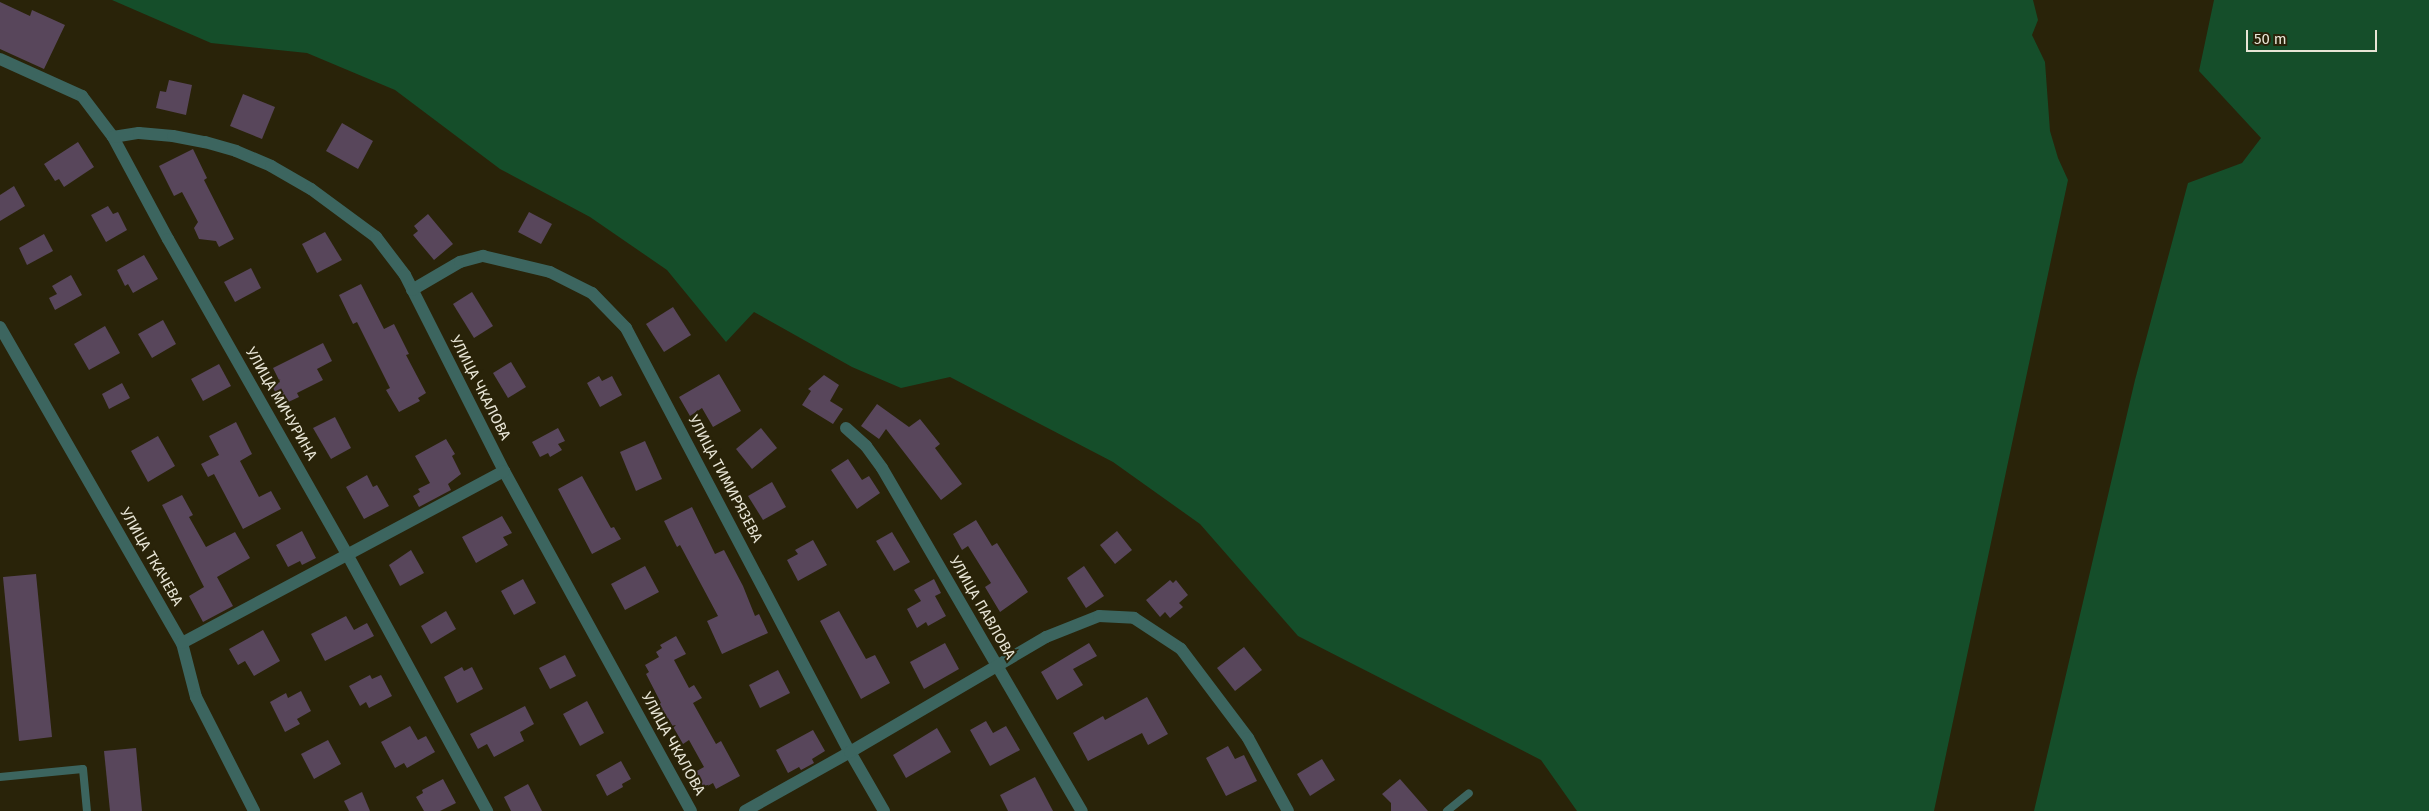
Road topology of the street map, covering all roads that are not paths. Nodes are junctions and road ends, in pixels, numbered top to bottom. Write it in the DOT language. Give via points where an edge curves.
graph roads {
  1 [pos="0,59"];
  2 [pos="113,137"];
  3 [pos="412,290"];
  4 [pos="0,327"];
  5 [pos="846,428"];
  6 [pos="504,471"];
  7 [pos="347,554"];
  8 [pos="182,643"];
  9 [pos="998,667"];
  10 [pos="850,752"];
  11 [pos="0,777"];
  12 [pos="1469,793"];
  13 [pos="87,811"];
  14 [pos="254,811"];
  15 [pos="487,811"];
  16 [pos="691,811"];
  17 [pos="745,811"];
  18 [pos="884,811"];
  19 [pos="1082,811"];
  20 [pos="1288,811"];
  21 [pos="1447,811"];
  1 -- 2 [label="street, УЛИЦА МИЧУРИНА" via="82,96"];
  2 -- 3 [label="street, УЛИЦА ЧКАЛОВА" via="139,133 197,140 236,151 271,166 311,189 376,238 405,275"];
  2 -- 7 [label="street, УЛИЦА МИЧУРИНА"];
  3 -- 6 [label="street, УЛИЦА ЧКАЛОВА"];
  3 -- 10 [label="street, УЛИЦА ТИМИРЯЗЕВА" via="460,262 483,256 550,272 592,293 626,328"];
  4 -- 8 [label="street, УЛИЦА ТКАЧЕВА"];
  5 -- 9 [label="street, УЛИЦА ПАВЛОВА" via="866,446 882,468"];
  6 -- 7 [label="street"];
  6 -- 16 [label="street, УЛИЦА ЧКАЛОВА"];
  7 -- 8 [label="street"];
  7 -- 15 [label="street, УЛИЦА МИЧУРИНА"];
  8 -- 14 [label="street, УЛИЦА ТКАЧЕВА" via="196,697"];
  9 -- 10 [label="street"];
  9 -- 19 [label="street, УЛИЦА ПАВЛОВА"];
  9 -- 20 [label="street" via="1046,637 1099,616 1134,618 1181,649 1248,738"];
  10 -- 17 [label="street"];
  10 -- 18 [label="street, УЛИЦА ТИМИРЯЗЕВА"];
  11 -- 13 [label="lane" via="83,769"];
  12 -- 21 [label="lane"];
}
